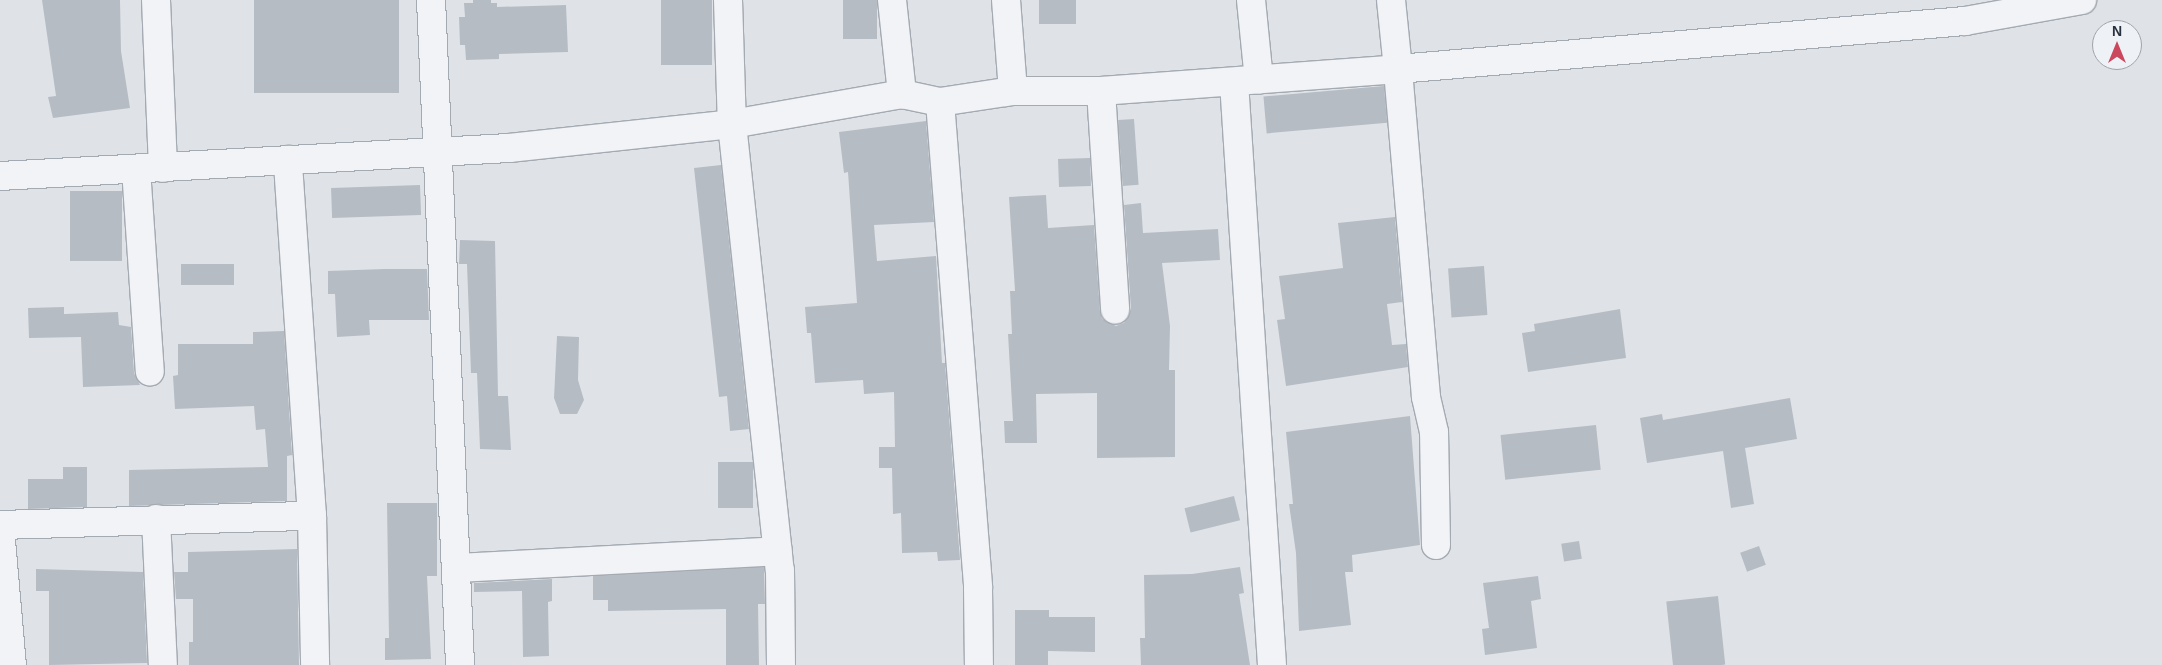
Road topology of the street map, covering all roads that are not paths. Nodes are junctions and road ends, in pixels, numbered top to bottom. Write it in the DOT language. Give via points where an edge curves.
graph roads {
  1 [pos="156,0"];
  2 [pos="431,0"];
  3 [pos="728,0"];
  4 [pos="892,0"];
  5 [pos="1006,0"];
  6 [pos="1251,0"];
  7 [pos="1391,0"];
  8 [pos="2082,0"];
  9 [pos="1398,69"];
  10 [pos="1246,81"];
  11 [pos="1101,90"];
  12 [pos="1013,91"];
  13 [pos="902,94"];
  14 [pos="940,102"];
  15 [pos="732,124"];
  16 [pos="437,152"];
  17 [pos="288,160"];
  18 [pos="163,168"];
  19 [pos="136,169"];
  20 [pos="0,176"];
  21 [pos="1115,310"];
  22 [pos="150,372"];
  23 [pos="312,516"];
  24 [pos="156,519"];
  25 [pos="0,525"];
  26 [pos="0,529"];
  27 [pos="1436,545"];
  28 [pos="778,551"];
  29 [pos="457,568"];
  30 [pos="12,665"];
  31 [pos="163,665"];
  32 [pos="315,665"];
  33 [pos="460,665"];
  34 [pos="781,665"];
  35 [pos="979,665"];
  36 [pos="1272,665"];
  1 -- 18 [label="street"];
  2 -- 16 [label="street"];
  3 -- 15 [label="street"];
  4 -- 13 [label="street"];
  5 -- 12 [label="street"];
  6 -- 10 [label="street"];
  7 -- 9 [label="street"];
  8 -- 9 [label="street" via="1965,21"];
  9 -- 10 [label="street"];
  9 -- 27 [label="street" via="1426,397 1434,432"];
  10 -- 11 [label="street"];
  10 -- 36 [label="street"];
  11 -- 12 [label="street"];
  11 -- 21 [label="street"];
  12 -- 14 [label="street"];
  13 -- 14 [label="street"];
  13 -- 15 [label="street"];
  14 -- 35 [label="street" via="978,588"];
  15 -- 16 [label="street" via="509,148"];
  15 -- 28 [label="street"];
  16 -- 17 [label="street"];
  16 -- 29 [label="street"];
  17 -- 18 [label="street"];
  17 -- 23 [label="street"];
  18 -- 19 [label="street"];
  19 -- 20 [label="street"];
  19 -- 22 [label="street"];
  23 -- 24 [label="street"];
  23 -- 32 [label="street"];
  24 -- 25 [label="street"];
  24 -- 31 [label="street"];
  26 -- 30 [label="street"];
  28 -- 29 [label="street"];
  28 -- 34 [label="street"];
  29 -- 33 [label="street"];
}
